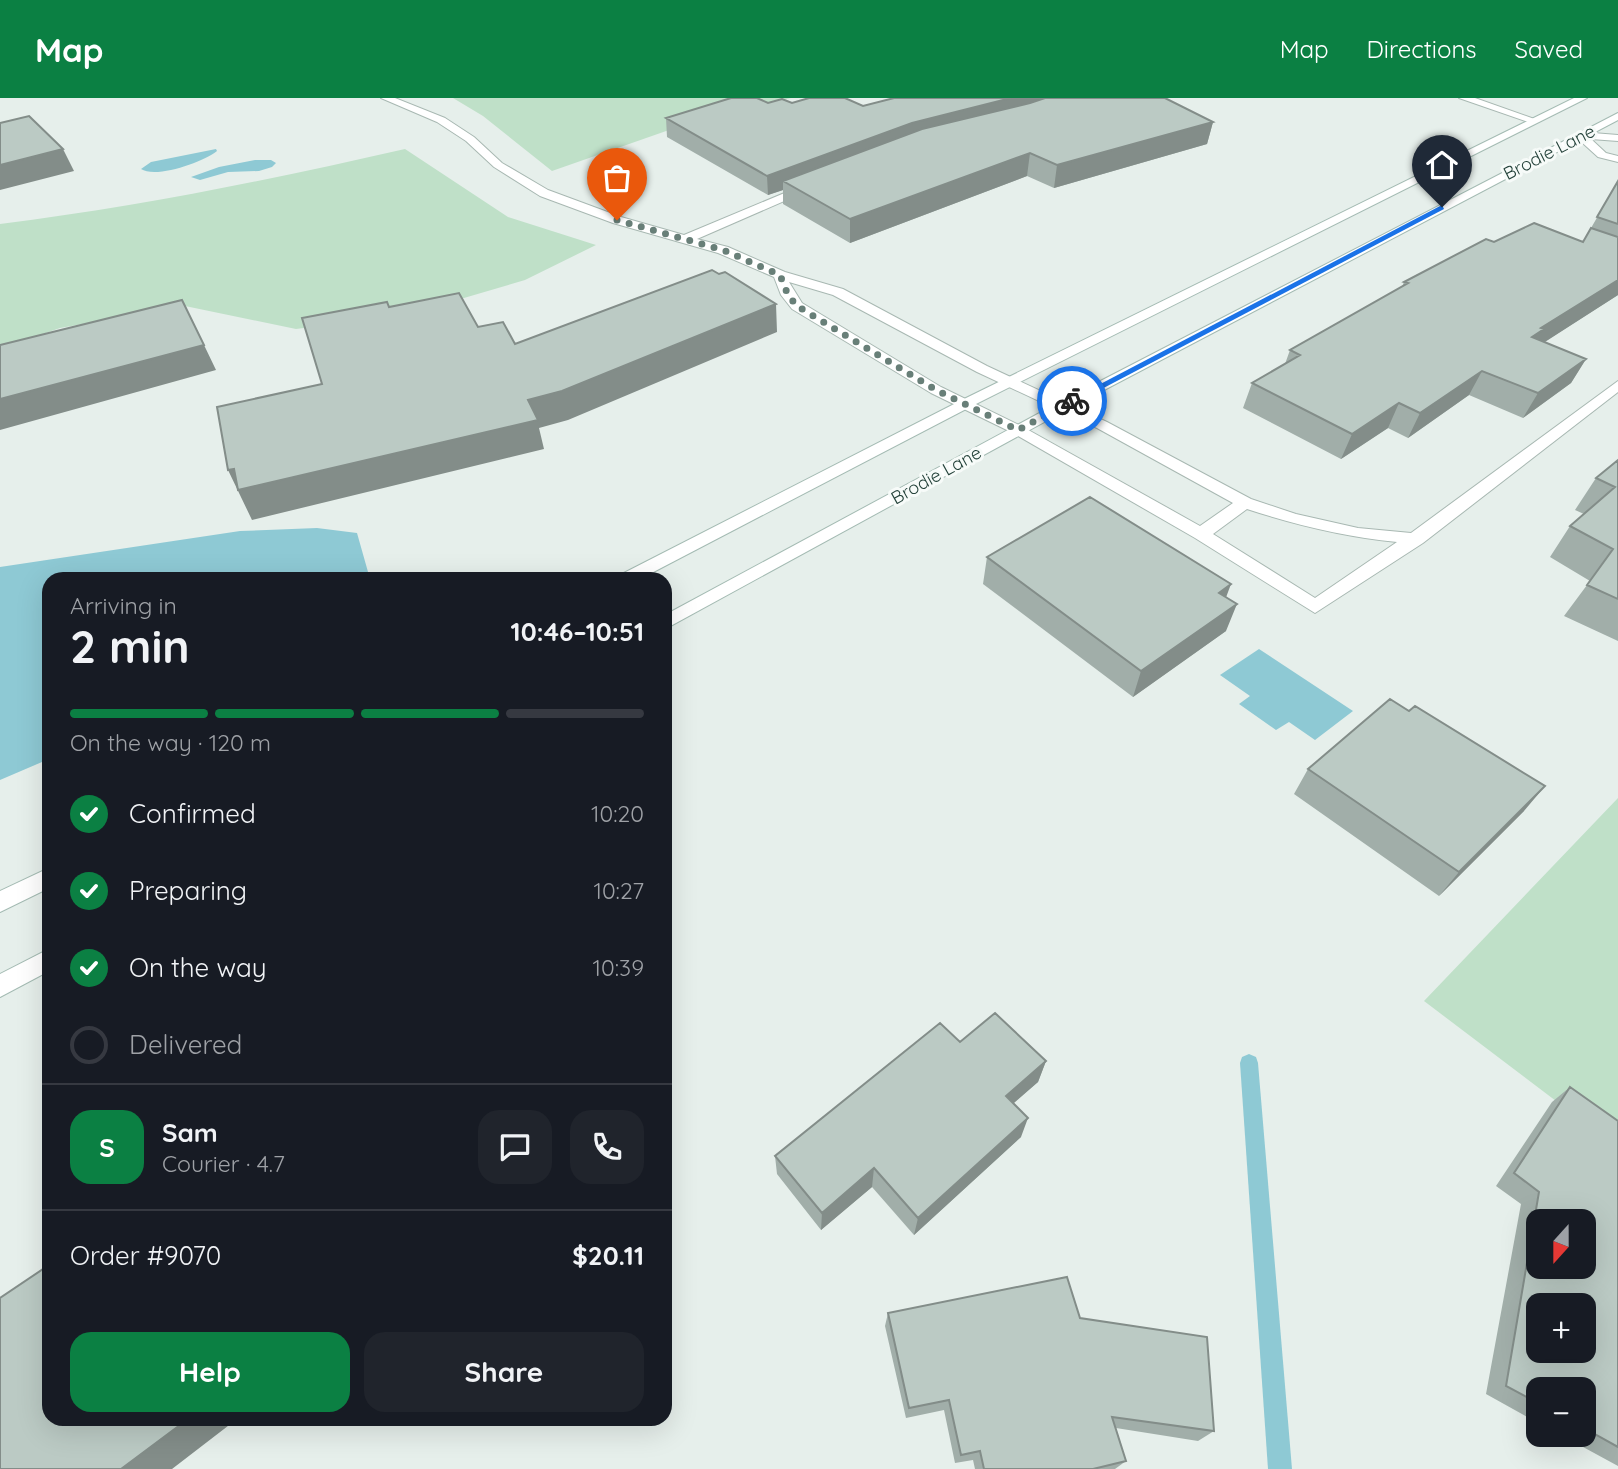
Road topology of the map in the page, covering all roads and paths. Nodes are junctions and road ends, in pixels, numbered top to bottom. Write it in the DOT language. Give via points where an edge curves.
graph roads {
  1 [pos="386,98"];
  2 [pos="1464,98"];
  3 [pos="1582,98"];
  4 [pos="1618,116"];
  5 [pos="1535,121"];
  6 [pos="1569,132"];
  7 [pos="1618,138"];
  8 [pos="1618,159"];
  9 [pos="828,179"];
  10 [pos="686,239"];
  11 [pos="780,275"];
  12 [pos="1013,381"];
  13 [pos="1618,385"];
  14 [pos="965,404"];
  15 [pos="1063,405"];
  16 [pos="1018,430"];
  17 [pos="1245,503"];
  18 [pos="1201,534"];
  19 [pos="1417,539"];
  20 [pos="640,572"];
  21 [pos="672,619"];
  22 [pos="42,881"];
  23 [pos="0,902"];
  24 [pos="42,963"];
  25 [pos="0,986"];
  1 -- 10 [label="main road" via="441,120 544,193"];
  2 -- 5 [label="main road"];
  3 -- 5 [label="main road, Brodie Lane"];
  4 -- 6 [label="main road, Brodie Lane"];
  5 -- 6 [label="main road"];
  5 -- 12 [label="main road, Brodie Lane"];
  6 -- 7 [label="main road"];
  6 -- 8 [label="main road" via="1602,155"];
  6 -- 15 [label="main road, Brodie Lane"];
  9 -- 10 [label="main road"];
  10 -- 11 [label="main road"];
  11 -- 12 [label="main road" via="838,292"];
  11 -- 14 [label="main road" via="797,306"];
  12 -- 14 [label="main road, Brodie Lane"];
  12 -- 15 [label="main road"];
  13 -- 19 [label="main road"];
  14 -- 16 [label="main road"];
  14 -- 20 [label="main road, Brodie Lane"];
  15 -- 16 [label="main road, Brodie Lane"];
  15 -- 17 [label="main road"];
  16 -- 18 [label="main road"];
  16 -- 21 [label="main road, Brodie Lane"];
  17 -- 18 [label="main road"];
  17 -- 19 [label="main road" via="1358,533"];
  18 -- 19 [label="main road" via="1315,607"];
  22 -- 23 [label="main road"];
  24 -- 25 [label="main road"];
}
